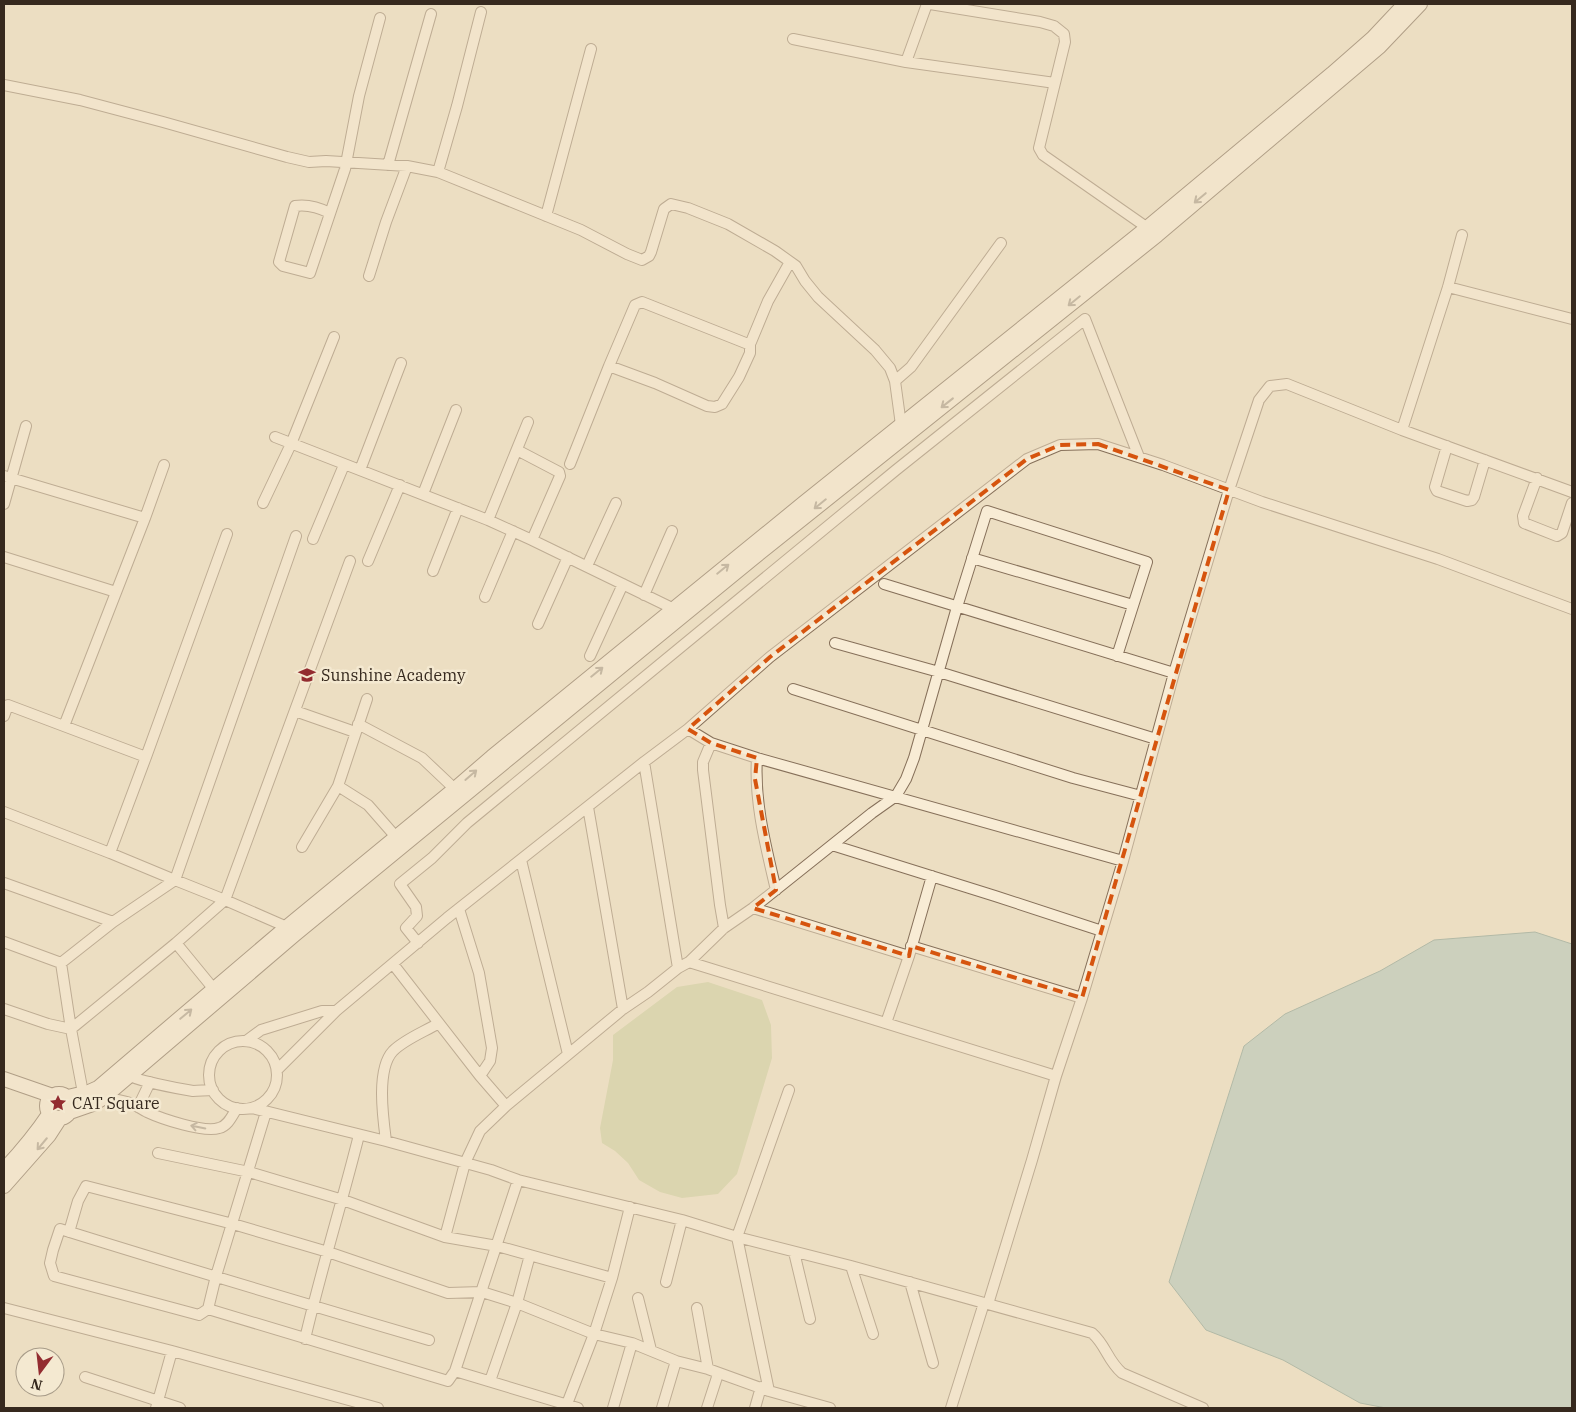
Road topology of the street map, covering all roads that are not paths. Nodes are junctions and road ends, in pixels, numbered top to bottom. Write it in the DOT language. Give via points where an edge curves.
graph roads {
  1 [pos="928,4"];
  2 [pos="1405,4"];
  3 [pos="1420,4"];
  4 [pos="480,12"];
  5 [pos="431,14"];
  6 [pos="380,18"];
  7 [pos="793,39"];
  8 [pos="591,50"];
  9 [pos="906,62"];
  10 [pos="1055,83"];
  11 [pos="4,85"];
  12 [pos="346,162"];
  13 [pos="388,165"];
  14 [pos="407,166"];
  15 [pos="438,172"];
  16 [pos="330,213"];
  17 [pos="546,216"];
  18 [pos="1152,231"];
  19 [pos="1462,235"];
  20 [pos="1001,243"];
  21 [pos="790,262"];
  22 [pos="369,276"];
  23 [pos="1448,287"];
  24 [pos="1572,319"];
  25 [pos="334,336"];
  26 [pos="750,343"];
  27 [pos="401,362"];
  28 [pos="609,366"];
  29 [pos="896,381"];
  30 [pos="456,410"];
  31 [pos="528,422"];
  32 [pos="26,426"];
  33 [pos="905,429"];
  34 [pos="1402,430"];
  35 [pos="276,437"];
  36 [pos="291,444"];
  37 [pos="1447,446"];
  38 [pos="517,450"];
  39 [pos="1139,457"];
  40 [pos="1485,460"];
  41 [pos="570,464"];
  42 [pos="164,465"];
  43 [pos="344,465"];
  44 [pos="360,470"];
  45 [pos="8,478"];
  46 [pos="1537,478"];
  47 [pos="400,485"];
  48 [pos="1230,490"];
  49 [pos="1572,492"];
  50 [pos="423,494"];
  51 [pos="616,502"];
  52 [pos="263,503"];
  53 [pos="1572,503"];
  54 [pos="4,504"];
  55 [pos="458,508"];
  56 [pos="145,518"];
  57 [pos="488,520"];
  58 [pos="513,531"];
  59 [pos="672,531"];
  60 [pos="227,534"];
  61 [pos="296,536"];
  62 [pos="313,539"];
  63 [pos="532,540"];
  64 [pos="4,557"];
  65 [pos="568,557"];
  66 [pos="972,558"];
  67 [pos="350,561"];
  68 [pos="368,561"];
  69 [pos="587,566"];
  70 [pos="433,571"];
  71 [pos="623,584"];
  72 [pos="884,584"];
  73 [pos="116,592"];
  74 [pos="644,595"];
  75 [pos="485,597"];
  76 [pos="1133,605"];
  77 [pos="957,607"];
  78 [pos="1572,609"];
  79 [pos="678,613"];
  80 [pos="538,624"];
  81 [pos="835,643"];
  82 [pos="590,656"];
  83 [pos="1117,656"];
  84 [pos="939,672"];
  85 [pos="1174,673"];
  86 [pos="793,689"];
  87 [pos="367,699"];
  88 [pos="6,704"];
  89 [pos="295,711"];
  90 [pos="4,716"];
  91 [pos="64,726"];
  92 [pos="357,728"];
  93 [pos="688,729"];
  94 [pos="921,730"];
  95 [pos="1156,739"];
  96 [pos="711,743"];
  97 [pos="146,757"];
  98 [pos="757,758"];
  99 [pos="644,762"];
  100 [pos="338,786"];
  101 [pos="459,793"];
  102 [pos="896,796"];
  103 [pos="1141,796"];
  104 [pos="588,807"];
  105 [pos="4,812"];
  106 [pos="396,837"];
  107 [pos="832,845"];
  108 [pos="302,847"];
  109 [pos="110,853"];
  110 [pos="521,860"];
  111 [pos="1123,861"];
  112 [pos="932,876"];
  113 [pos="175,880"];
  114 [pos="4,883"];
  115 [pos="776,890"];
  116 [pos="225,900"];
  117 [pos="753,908"];
  118 [pos="459,909"];
  119 [pos="113,922"];
  120 [pos="287,927"];
  121 [pos="724,928"];
  122 [pos="1102,931"];
  123 [pos="4,942"];
  124 [pos="176,943"];
  125 [pos="418,943"];
  126 [pos="910,951"];
  127 [pos="689,962"];
  128 [pos="61,963"];
  129 [pos="393,964"];
  130 [pos="678,968"];
  131 [pos="217,994"];
  132 [pos="1082,998"];
  133 [pos="4,1009"];
  134 [pos="623,1009"];
  135 [pos="336,1011"];
  136 [pos="439,1023"];
  137 [pos="886,1023"];
  138 [pos="71,1029"];
  139 [pos="246,1041"];
  140 [pos="568,1054"];
  141 [pos="277,1070"];
  142 [pos="125,1072"];
  143 [pos="480,1076"];
  144 [pos="1056,1076"];
  145 [pos="4,1079"];
  146 [pos="150,1082"];
  147 [pos="4,1086"];
  148 [pos="213,1090"];
  149 [pos="789,1090"];
  150 [pos="273,1092"];
  151 [pos="83,1093"];
  152 [pos="103,1098"];
  153 [pos="506,1106"];
  154 [pos="138,1107"];
  155 [pos="236,1108"];
  156 [pos="252,1108"];
  157 [pos="56,1109"];
  158 [pos="266,1112"];
  159 [pos="278,1115"];
  160 [pos="359,1135"];
  161 [pos="386,1141"];
  162 [pos="158,1153"];
  163 [pos="465,1164"];
  164 [pos="12,1166"];
  165 [pos="249,1172"];
  166 [pos="518,1180"];
  167 [pos="4,1186"];
  168 [pos="343,1200"];
  169 [pos="630,1207"];
  170 [pos="682,1220"];
  171 [pos="233,1224"];
  172 [pos="69,1232"];
  173 [pos="445,1237"];
  174 [pos="737,1237"];
  175 [pos="496,1246"];
  176 [pos="328,1252"];
  177 [pos="794,1252"];
  178 [pos="530,1255"];
  179 [pos="850,1266"];
  180 [pos="216,1276"];
  181 [pos="612,1278"];
  182 [pos="666,1282"];
  183 [pos="910,1282"];
  184 [pos="482,1292"];
  185 [pos="638,1298"];
  186 [pos="518,1303"];
  187 [pos="986,1303"];
  188 [pos="313,1306"];
  189 [pos="4,1308"];
  190 [pos="697,1308"];
  191 [pos="208,1309"];
  192 [pos="810,1319"];
  193 [pos="594,1334"];
  194 [pos="873,1334"];
  195 [pos="305,1339"];
  196 [pos="429,1340"];
  197 [pos="632,1343"];
  198 [pos="651,1350"];
  199 [pos="172,1351"];
  200 [pos="676,1361"];
  201 [pos="933,1363"];
  202 [pos="708,1369"];
  203 [pos="455,1371"];
  204 [pos="718,1374"];
  205 [pos="84,1377"];
  206 [pos="490,1381"];
  207 [pos="765,1389"];
  208 [pos="157,1404"];
  209 [pos="567,1404"];
  210 [pos="803,1404"];
  211 [pos="180,1408"];
  212 [pos="378,1408"];
  213 [pos="578,1408"];
  214 [pos="613,1408"];
  215 [pos="662,1408"];
  216 [pos="706,1408"];
  217 [pos="755,1408"];
  218 [pos="830,1408"];
  219 [pos="951,1408"];
  220 [pos="1203,1408"];
  1 -- 9 [label="street"];
  1 -- 10 [label="street" via="1054,26 1064,34 1065,42"];
  2 -- 18 [label="street" via="1374,38"];
  3 -- 18 [label="street, one-way" via="1380,47"];
  4 -- 15 [label="street"];
  5 -- 13 [label="street"];
  6 -- 12 [label="street" via="359,96"];
  7 -- 9 [label="street"];
  8 -- 17 [label="street"];
  9 -- 10 [label="street"];
  10 -- 18 [label="street" via="1039,148"];
  11 -- 12 [label="street" via="80,100 309,162"];
  12 -- 13 [label="street"];
  12 -- 16 [label="street"];
  13 -- 14 [label="street"];
  14 -- 15 [label="street"];
  14 -- 22 [label="street"];
  15 -- 17 [label="street"];
  16 -- 16 [label="street" via="295,206 279,262 283,266 310,273"];
  17 -- 21 [label="street" via="642,260 649,256 664,209 671,204 728,224"];
  18 -- 33 [label="street"];
  19 -- 23 [label="street"];
  20 -- 29 [label="street" via="911,367"];
  21 -- 26 [label="street"];
  21 -- 29 [label="street" via="818,296 875,350"];
  23 -- 24 [label="street"];
  23 -- 34 [label="street"];
  25 -- 36 [label="street"];
  26 -- 28 [label="street" via="750,352 739,377 722,404 715,407"];
  26 -- 28 [label="street" via="642,302 635,305"];
  27 -- 44 [label="street"];
  28 -- 41 [label="street"];
  29 -- 33 [label="street"];
  30 -- 50 [label="street"];
  31 -- 38 [label="street"];
  32 -- 45 [label="street"];
  33 -- 79 [label="street"];
  34 -- 37 [label="street"];
  34 -- 48 [label="street" via="1287,384 1270,386 1259,400"];
  35 -- 36 [label="street"];
  36 -- 43 [label="street"];
  36 -- 52 [label="street"];
  37 -- 40 [label="street"];
  37 -- 40 [label="street" via="1435,487 1437,491 1472,500"];
  38 -- 57 [label="street"];
  38 -- 63 [label="street" via="551,466 560,476"];
  39 -- 48 [label="street"];
  39 -- 93 [label="street" via="1098,444 1060,445 1027,459 770,657"];
  39 -- 125 [label="street" via="1084,319 467,822 432,858 400,884 416,907 417,916 406,928"];
  40 -- 46 [label="street"];
  42 -- 56 [label="street"];
  43 -- 44 [label="street"];
  43 -- 62 [label="street"];
  44 -- 47 [label="street"];
  45 -- 54 [label="street"];
  45 -- 56 [label="street"];
  46 -- 49 [label="street"];
  46 -- 53 [label="street" via="1523,516 1524,523 1557,536 1562,533"];
  47 -- 50 [label="street"];
  47 -- 68 [label="street"];
  48 -- 78 [label="street" via="1438,559"];
  48 -- 85 [label="street"];
  50 -- 55 [label="street"];
  51 -- 69 [label="street"];
  55 -- 57 [label="street"];
  55 -- 70 [label="street"];
  56 -- 73 [label="street"];
  57 -- 58 [label="street"];
  58 -- 63 [label="street"];
  58 -- 75 [label="street"];
  59 -- 74 [label="street"];
  60 -- 97 [label="street"];
  61 -- 113 [label="street"];
  63 -- 65 [label="street"];
  64 -- 73 [label="street"];
  65 -- 69 [label="street"];
  65 -- 80 [label="street"];
  66 -- 76 [label="street"];
  66 -- 76 [label="street" via="987,511 1147,562"];
  66 -- 77 [label="street"];
  67 -- 89 [label="street"];
  69 -- 71 [label="street"];
  71 -- 74 [label="street"];
  71 -- 82 [label="street"];
  72 -- 77 [label="street"];
  73 -- 91 [label="street"];
  74 -- 79 [label="street"];
  76 -- 83 [label="street"];
  77 -- 83 [label="street"];
  77 -- 84 [label="street"];
  79 -- 101 [label="street" via="500,750"];
  81 -- 84 [label="street"];
  83 -- 85 [label="street"];
  84 -- 94 [label="street"];
  84 -- 95 [label="street"];
  85 -- 95 [label="street"];
  86 -- 94 [label="street"];
  87 -- 92 [label="street"];
  88 -- 90 [label="street"];
  88 -- 91 [label="street"];
  89 -- 92 [label="street"];
  89 -- 116 [label="street"];
  91 -- 97 [label="street"];
  92 -- 100 [label="street"];
  92 -- 101 [label="street" via="422,758"];
  93 -- 96 [label="street"];
  93 -- 99 [label="street"];
  94 -- 102 [label="street" via="906,780"];
  94 -- 103 [label="street"];
  95 -- 103 [label="street"];
  96 -- 98 [label="street"];
  96 -- 121 [label="street" via="702,770"];
  97 -- 109 [label="street"];
  98 -- 102 [label="street"];
  98 -- 115 [label="street" via="756,779 762,826"];
  99 -- 104 [label="street"];
  99 -- 130 [label="street"];
  100 -- 106 [label="street" via="368,805"];
  100 -- 108 [label="street"];
  101 -- 106 [label="street"];
  101 -- 131 [label="street" via="294,935"];
  102 -- 107 [label="street"];
  102 -- 111 [label="street"];
  103 -- 111 [label="street"];
  104 -- 110 [label="street"];
  104 -- 134 [label="street"];
  105 -- 109 [label="street"];
  106 -- 120 [label="street"];
  107 -- 112 [label="street"];
  107 -- 115 [label="street"];
  109 -- 113 [label="street"];
  110 -- 118 [label="street"];
  110 -- 140 [label="street"];
  111 -- 122 [label="street"];
  112 -- 122 [label="street"];
  112 -- 126 [label="street"];
  113 -- 116 [label="street"];
  113 -- 119 [label="street"];
  114 -- 119 [label="street"];
  115 -- 117 [label="street"];
  116 -- 120 [label="street"];
  116 -- 124 [label="street"];
  117 -- 121 [label="street"];
  117 -- 126 [label="street"];
  118 -- 125 [label="street"];
  118 -- 143 [label="street" via="480,973 492,1048 490,1061"];
  119 -- 128 [label="street"];
  120 -- 131 [label="street"];
  121 -- 127 [label="street"];
  122 -- 132 [label="street"];
  123 -- 128 [label="street"];
  124 -- 131 [label="street"];
  124 -- 138 [label="street"];
  125 -- 129 [label="street"];
  126 -- 132 [label="street"];
  126 -- 137 [label="street"];
  127 -- 130 [label="street"];
  127 -- 137 [label="street"];
  128 -- 138 [label="street"];
  129 -- 135 [label="street"];
  129 -- 136 [label="street"];
  130 -- 134 [label="street"];
  131 -- 142 [label="street"];
  132 -- 144 [label="street"];
  133 -- 138 [label="street"];
  134 -- 140 [label="street"];
  135 -- 139 [label="street" via="322,1011 261,1030"];
  135 -- 141 [label="street"];
  136 -- 143 [label="street"];
  136 -- 161 [label="street" via="390,1054 383,1075 381,1109"];
  137 -- 144 [label="street"];
  138 -- 151 [label="street"];
  139 -- 141 [label="street" via="267,1050"];
  139 -- 148 [label="street" via="227,1046 216,1056 210,1070"];
  140 -- 153 [label="street"];
  141 -- 150 [label="street"];
  142 -- 146 [label="street"];
  142 -- 151 [label="street"];
  142 -- 152 [label="street"];
  143 -- 153 [label="street"];
  144 -- 187 [label="street"];
  145 -- 157 [label="street"];
  146 -- 148 [label="street" via="194,1091"];
  146 -- 154 [label="street"];
  147 -- 157 [label="street"];
  148 -- 155 [label="street" via="227,1105"];
  149 -- 174 [label="street"];
  150 -- 156 [label="street"];
  150 -- 159 [label="street"];
  151 -- 157 [label="street" via="68,1097 61,1094"];
  152 -- 154 [label="street" via="121,1100"];
  152 -- 157 [label="street" via="92,1104"];
  153 -- 163 [label="street" via="480,1131"];
  155 -- 154 [label="street, one-way" via="227,1124 206,1129 182,1124"];
  155 -- 156 [label="street"];
  156 -- 158 [label="street"];
  157 -- 164 [label="street"];
  158 -- 159 [label="street"];
  158 -- 165 [label="street"];
  159 -- 160 [label="street"];
  160 -- 161 [label="street"];
  160 -- 168 [label="street"];
  161 -- 163 [label="street"];
  162 -- 165 [label="street"];
  163 -- 166 [label="street"];
  163 -- 173 [label="street"];
  164 -- 167 [label="street"];
  165 -- 168 [label="street"];
  165 -- 171 [label="street"];
  166 -- 169 [label="street"];
  166 -- 175 [label="street"];
  168 -- 173 [label="street"];
  168 -- 176 [label="street"];
  169 -- 170 [label="street"];
  169 -- 181 [label="street"];
  170 -- 174 [label="street"];
  170 -- 182 [label="street"];
  171 -- 172 [label="street" via="86,1186"];
  171 -- 176 [label="street"];
  171 -- 180 [label="street"];
  172 -- 180 [label="street"];
  172 -- 191 [label="street" via="60,1229 50,1264 54,1276 199,1315"];
  173 -- 175 [label="street"];
  174 -- 177 [label="street"];
  174 -- 207 [label="street"];
  175 -- 178 [label="street"];
  175 -- 184 [label="street"];
  176 -- 184 [label="street" via="448,1293"];
  176 -- 188 [label="street"];
  177 -- 179 [label="street"];
  177 -- 192 [label="street"];
  178 -- 181 [label="street"];
  178 -- 186 [label="street"];
  179 -- 183 [label="street"];
  179 -- 194 [label="street"];
  180 -- 188 [label="street"];
  180 -- 191 [label="street"];
  181 -- 193 [label="street"];
  183 -- 187 [label="street"];
  183 -- 201 [label="street"];
  184 -- 186 [label="street"];
  184 -- 203 [label="street"];
  185 -- 198 [label="street"];
  186 -- 193 [label="street"];
  186 -- 206 [label="street"];
  187 -- 219 [label="street"];
  187 -- 220 [label="street" via="1092,1333 1122,1373"];
  188 -- 195 [label="street"];
  188 -- 196 [label="street"];
  189 -- 199 [label="street"];
  190 -- 202 [label="street"];
  191 -- 195 [label="street"];
  193 -- 197 [label="street"];
  193 -- 209 [label="street"];
  195 -- 203 [label="street" via="448,1381"];
  197 -- 198 [label="street"];
  197 -- 214 [label="street"];
  198 -- 200 [label="street"];
  199 -- 208 [label="street"];
  199 -- 212 [label="street"];
  200 -- 202 [label="street"];
  200 -- 215 [label="street"];
  202 -- 204 [label="street"];
  203 -- 206 [label="street"];
  204 -- 207 [label="street"];
  204 -- 216 [label="street"];
  205 -- 208 [label="street"];
  206 -- 209 [label="street"];
  207 -- 210 [label="street"];
  207 -- 217 [label="street"];
  208 -- 211 [label="street"];
  209 -- 213 [label="street"];
  210 -- 218 [label="street"];
}
